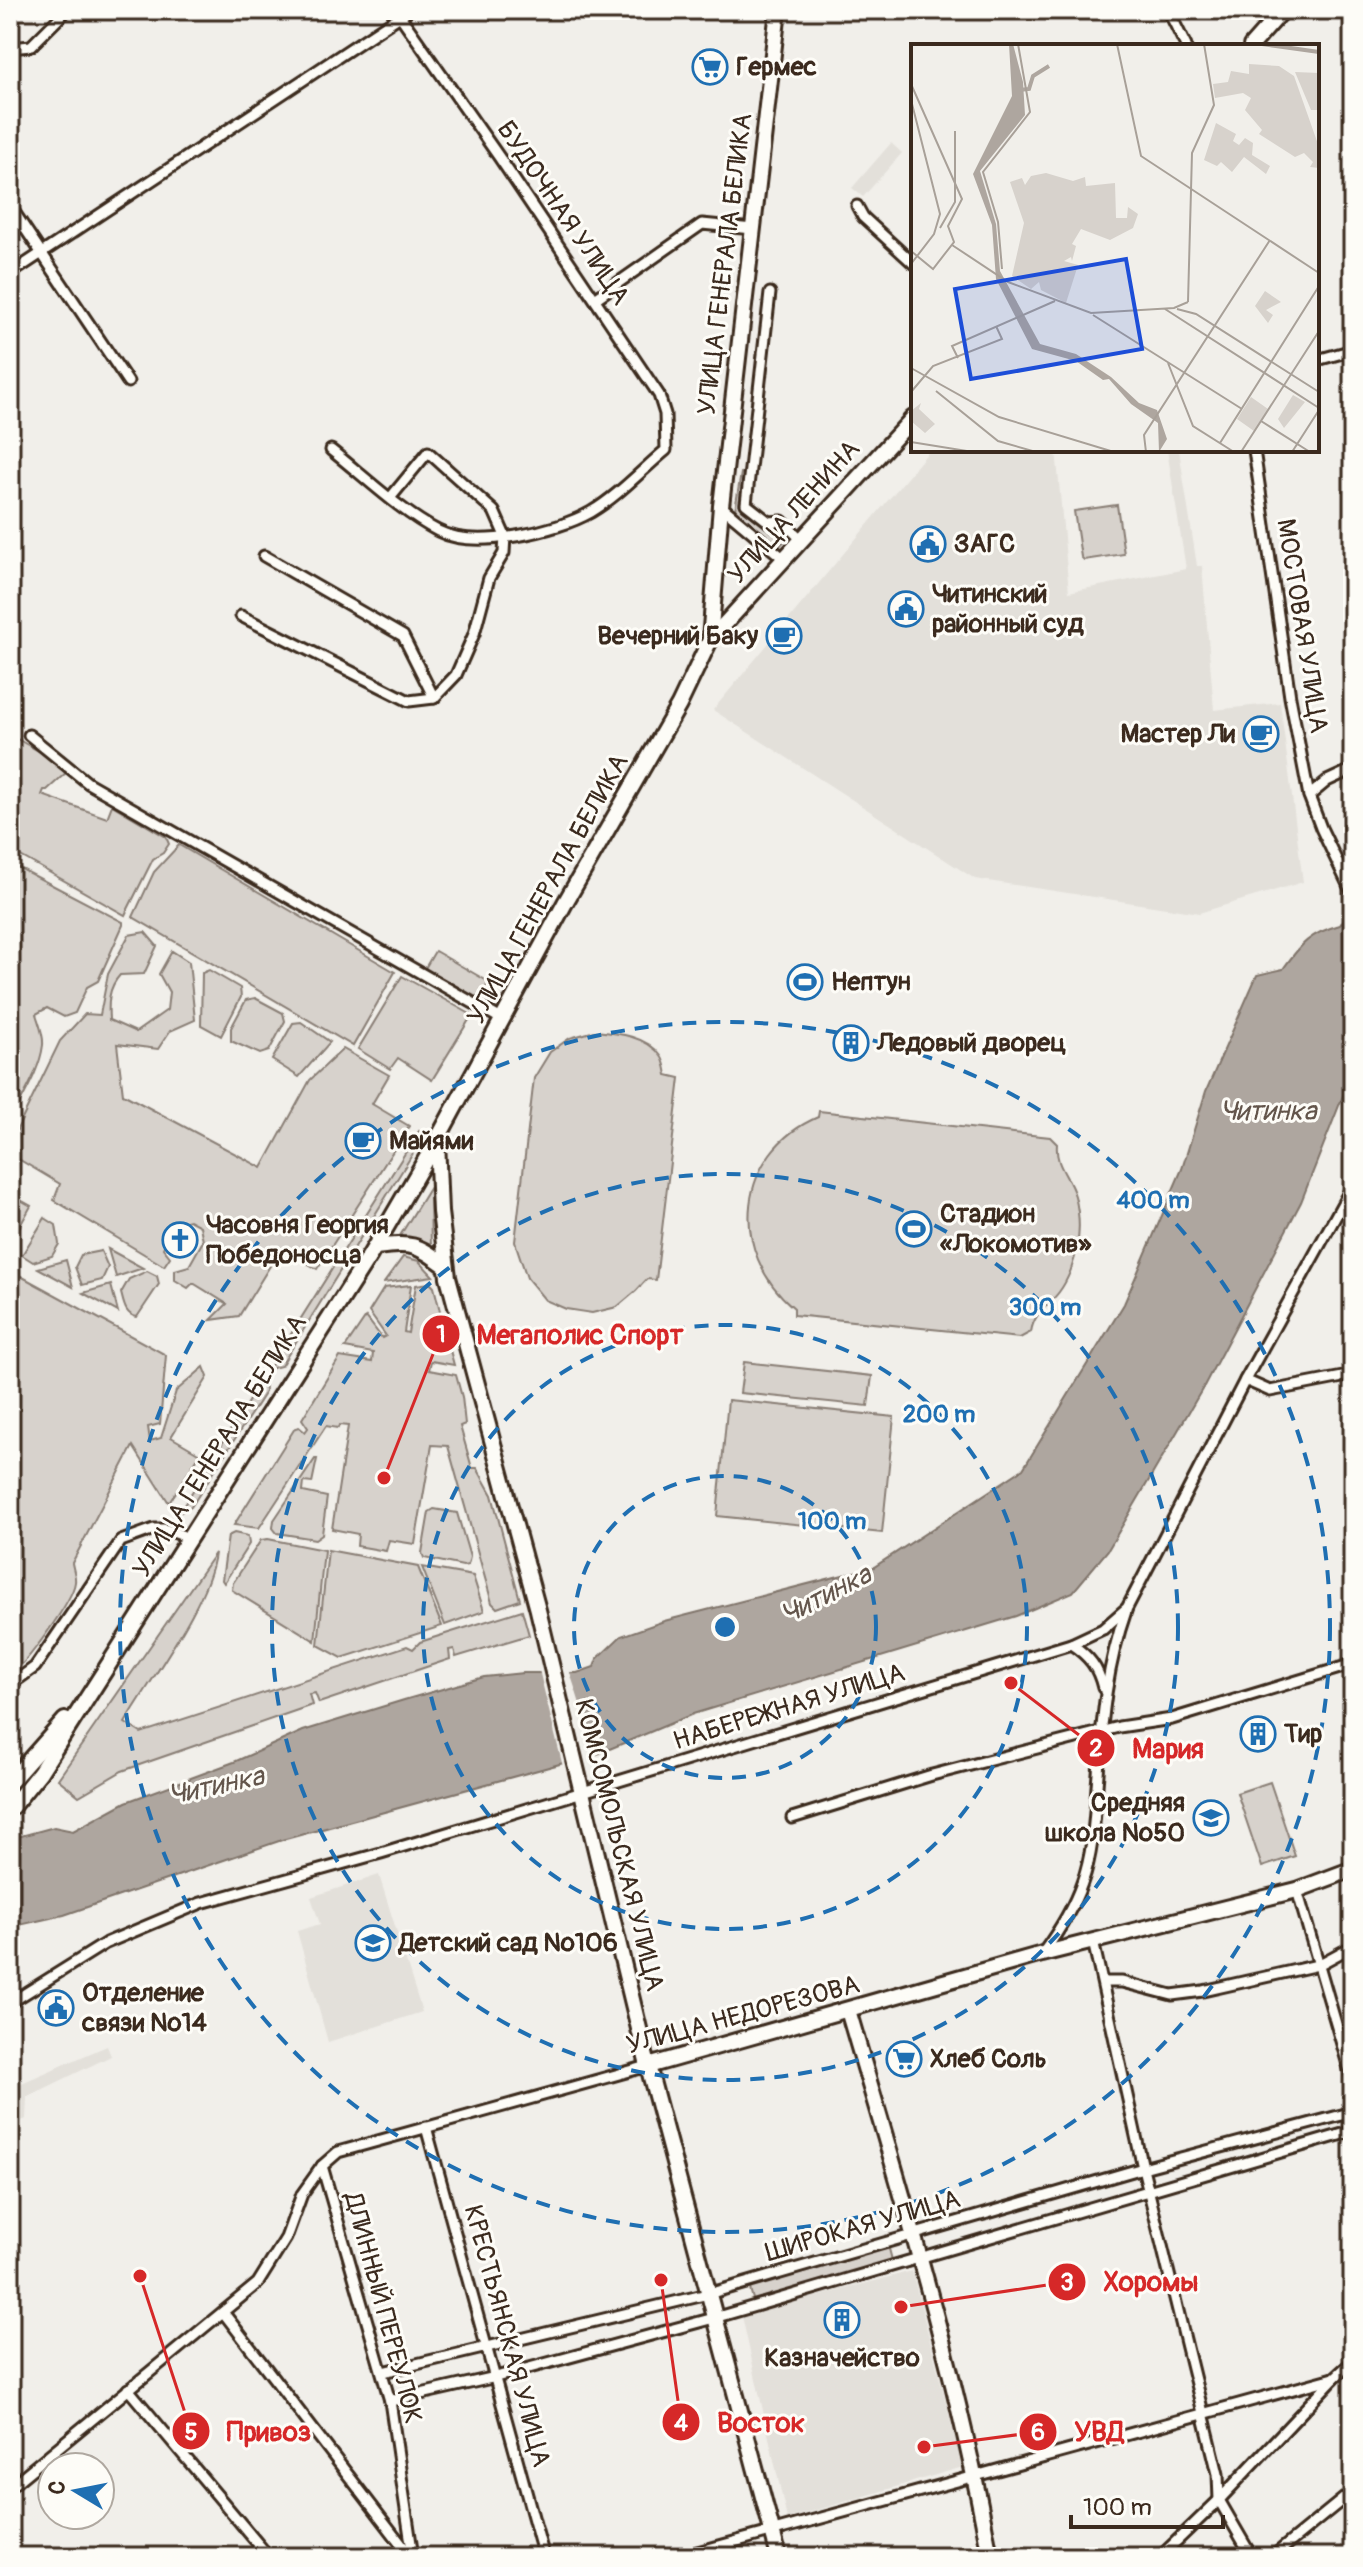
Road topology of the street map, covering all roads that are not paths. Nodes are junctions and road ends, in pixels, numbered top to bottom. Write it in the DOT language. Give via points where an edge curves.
graph roads {
  1 [pos="67,10"];
  2 [pos="778,10"];
  3 [pos="1168,10"];
  4 [pos="1283,10"];
  5 [pos="402,12"];
  6 [pos="1185,44"];
  7 [pos="1253,44"];
  8 [pos="10,48"];
  9 [pos="10,206"];
  10 [pos="857,206"];
  11 [pos="753,229"];
  12 [pos="42,253"];
  13 [pos="911,261"];
  14 [pos="10,274"];
  15 [pos="770,293"];
  16 [pos="595,299"];
  17 [pos="1353,350"];
  18 [pos="1319,359"];
  19 [pos="128,382"];
  20 [pos="911,420"];
  21 [pos="331,450"];
  22 [pos="1254,452"];
  23 [pos="391,497"];
  24 [pos="721,506"];
  25 [pos="505,536"];
  26 [pos="801,539"];
  27 [pos="264,556"];
  28 [pos="783,558"];
  29 [pos="241,616"];
  30 [pos="710,640"];
  31 [pos="434,698"];
  32 [pos="29,735"];
  33 [pos="1353,769"];
  34 [pos="1309,796"];
  35 [pos="1353,895"];
  36 [pos="503,1020"];
  37 [pos="437,1140"];
  38 [pos="1353,1185"];
  39 [pos="375,1247"];
  40 [pos="446,1266"];
  41 [pos="1353,1375"];
  42 [pos="1245,1380"];
  43 [pos="189,1538"];
  44 [pos="1127,1608"];
  45 [pos="1071,1644"];
  46 [pos="1353,1664"];
  47 [pos="10,1685"];
  48 [pos="1104,1695"];
  49 [pos="88,1697"];
  50 [pos="1101,1733"];
  51 [pos="10,1782"];
  52 [pos="580,1786"];
  53 [pos="10,1809"];
  54 [pos="792,1818"];
  55 [pos="1353,1869"];
  56 [pos="1297,1890"];
  57 [pos="1093,1941"];
  58 [pos="1353,1946"];
  59 [pos="1042,1954"];
  60 [pos="1318,1965"];
  61 [pos="1103,1982"];
  62 [pos="10,2003"];
  63 [pos="848,2010"];
  64 [pos="648,2066"];
  65 [pos="1353,2082"];
  66 [pos="1353,2112"];
  67 [pos="426,2127"];
  68 [pos="1353,2131"];
  69 [pos="322,2166"];
  70 [pos="1143,2168"];
  71 [pos="1149,2191"];
  72 [pos="913,2234"];
  73 [pos="920,2257"];
  74 [pos="708,2294"];
  75 [pos="223,2312"];
  76 [pos="714,2318"];
  77 [pos="488,2347"];
  78 [pos="1353,2361"];
  79 [pos="383,2372"];
  80 [pos="496,2377"];
  81 [pos="1334,2378"];
  82 [pos="128,2389"];
  83 [pos="390,2401"];
  84 [pos="1203,2412"];
  85 [pos="976,2477"];
  86 [pos="10,2487"];
  87 [pos="1353,2491"];
  88 [pos="1219,2500"];
  89 [pos="773,2533"];
  90 [pos="269,2557"];
  91 [pos="412,2557"];
  92 [pos="544,2557"];
  93 [pos="679,2557"];
  94 [pos="779,2557"];
  95 [pos="990,2557"];
  96 [pos="1160,2557"];
  97 [pos="1252,2557"];
  98 [pos="1272,2557"];
  1 -- 8 [label="street" via="31,46"];
  2 -- 11 [label="main road, УЛИЦА ГЕНЕРАЛА БЕЛИКА"];
  3 -- 6 [label="street"];
  4 -- 7 [label="main road"];
  5 -- 12 [label="street"];
  5 -- 16 [label="street, БУДОЧНАЯ УЛИЦА"];
  9 -- 12 [label="street"];
  10 -- 13 [label="street"];
  11 -- 16 [label="street" via="702,224"];
  11 -- 24 [label="main road, УЛИЦА ГЕНЕРАЛА БЕЛИКА"];
  12 -- 14 [label="street"];
  12 -- 19 [label="street"];
  15 -- 26 [label="street" via="746,504 769,522 782,521"];
  16 -- 25 [label="street, БУДОЧНАЯ УЛИЦА" via="659,395 666,450 592,511 557,527"];
  17 -- 18 [label="street"];
  20 -- 26 [label="main road, УЛИЦА ЛЕНИНА"];
  21 -- 23 [label="street"];
  22 -- 34 [label="street, МОСТОВАЯ УЛИЦА"];
  23 -- 25 [label="street" via="440,532 464,540"];
  23 -- 25 [label="street" via="428,452 494,511"];
  24 -- 28 [label="street"];
  24 -- 30 [label="main road, УЛИЦА ГЕНЕРАЛА БЕЛИКА"];
  25 -- 31 [label="street" via="504,553 489,578 474,634 456,675"];
  26 -- 28 [label="main road, УЛИЦА ЛЕНИНА"];
  27 -- 31 [label="street" via="403,636"];
  28 -- 30 [label="main road, УЛИЦА ЛЕНИНА"];
  29 -- 31 [label="street" via="409,701"];
  30 -- 36 [label="main road, УЛИЦА ГЕНЕРАЛА БЕЛИКА"];
  32 -- 36 [label="street" via="88,783"];
  33 -- 34 [label="street"];
  34 -- 35 [label="street, МОСТОВАЯ УЛИЦА"];
  36 -- 37 [label="main road, УЛИЦА ГЕНЕРАЛА БЕЛИКА"];
  37 -- 39 [label="main road, УЛИЦА ГЕНЕРАЛА БЕЛИКА"];
  37 -- 40 [label="main road, КОМСОМОЛЬСКАЯ УЛИЦА"];
  38 -- 42 [label="street, НАБЕРЕЖНАЯ УЛИЦА"];
  39 -- 40 [label="main road" via="421,1247"];
  39 -- 43 [label="main road, УЛИЦА ГЕНЕРАЛА БЕЛИКА"];
  40 -- 52 [label="main road, КОМСОМОЛЬСКАЯ УЛИЦА"];
  41 -- 42 [label="street" via="1270,1391"];
  42 -- 44 [label="street, НАБЕРЕЖНАЯ УЛИЦА"];
  43 -- 47 [label="street" via="154,1529 121,1541 35,1667"];
  43 -- 49 [label="main road, УЛИЦА ГЕНЕРАЛА БЕЛИКА"];
  44 -- 45 [label="street, НАБЕРЕЖНАЯ УЛИЦА" via="1103,1629"];
  44 -- 48 [label="street"];
  45 -- 48 [label="street" via="1099,1671"];
  45 -- 52 [label="street, НАБЕРЕЖНАЯ УЛИЦА"];
  46 -- 50 [label="street" via="1172,1719"];
  48 -- 50 [label="street"];
  49 -- 51 [label="main road, УЛИЦА ГЕНЕРАЛА БЕЛИКА"];
  49 -- 53 [label="main road, УЛИЦА ГЕНЕРАЛА БЕЛИКА"];
  50 -- 54 [label="street"];
  50 -- 59 [label="street" via="1083,1881"];
  52 -- 62 [label="street, НАБЕРЕЖНАЯ УЛИЦА" via="201,1903 106,1943"];
  52 -- 64 [label="main road, КОМСОМОЛЬСКАЯ УЛИЦА"];
  55 -- 56 [label="main road, УЛИЦА НЕДОРЕЗОВА"];
  56 -- 57 [label="main road, УЛИЦА НЕДОРЕЗОВА"];
  56 -- 60 [label="street"];
  57 -- 59 [label="main road, УЛИЦА НЕДОРЕЗОВА"];
  57 -- 61 [label="street"];
  58 -- 60 [label="street"];
  59 -- 63 [label="main road, УЛИЦА НЕДОРЕЗОВА"];
  60 -- 61 [label="street" via="1172,1995"];
  60 -- 65 [label="street"];
  61 -- 70 [label="street"];
  63 -- 64 [label="main road, УЛИЦА НЕДОРЕЗОВА"];
  63 -- 72 [label="main road"];
  64 -- 67 [label="street, УЛИЦА НЕДОРЕЗОВА"];
  64 -- 74 [label="main road, КОМСОМОЛЬСКАЯ УЛИЦА"];
  66 -- 70 [label="street, ШИРОКАЯ УЛИЦА"];
  67 -- 69 [label="street, УЛИЦА НЕДОРЕЗОВА" via="338,2152"];
  67 -- 77 [label="street, КРЕСТЬЯНСКАЯ УЛИЦА"];
  68 -- 71 [label="street, ШИРОКАЯ УЛИЦА"];
  69 -- 75 [label="street, УЛИЦА НЕДОРЕЗОВА" via="302,2194 286,2238 258,2283"];
  69 -- 79 [label="street, ДЛИННЫЙ ПЕРЕУЛОК"];
  70 -- 71 [label="street"];
  70 -- 72 [label="street, ШИРОКАЯ УЛИЦА"];
  71 -- 73 [label="street, ШИРОКАЯ УЛИЦА"];
  71 -- 84 [label="street"];
  72 -- 73 [label="main road"];
  72 -- 74 [label="street, ШИРОКАЯ УЛИЦА"];
  73 -- 76 [label="street, ШИРОКАЯ УЛИЦА"];
  73 -- 85 [label="main road"];
  74 -- 76 [label="main road, КОМСОМОЛЬСКАЯ УЛИЦА"];
  74 -- 77 [label="street, ШИРОКАЯ УЛИЦА"];
  75 -- 82 [label="street, УЛИЦА НЕДОРЕЗОВА"];
  75 -- 91 [label="street"];
  76 -- 80 [label="street, ШИРОКАЯ УЛИЦА"];
  76 -- 89 [label="main road, КОМСОМОЛЬСКАЯ УЛИЦА"];
  77 -- 79 [label="street, ШИРОКАЯ УЛИЦА"];
  77 -- 80 [label="street, КРЕСТЬЯНСКАЯ УЛИЦА"];
  78 -- 81 [label="street"];
  79 -- 83 [label="street, ДЛИННЫЙ ПЕРЕУЛОК"];
  80 -- 83 [label="street, ШИРОКАЯ УЛИЦА"];
  80 -- 92 [label="street, КРЕСТЬЯНСКАЯ УЛИЦА"];
  81 -- 84 [label="street"];
  81 -- 88 [label="street"];
  82 -- 86 [label="street, УЛИЦА НЕДОРЕЗОВА"];
  82 -- 90 [label="street"];
  83 -- 91 [label="street, ДЛИННЫЙ ПЕРЕУЛОК"];
  84 -- 85 [label="street"];
  84 -- 88 [label="street"];
  85 -- 89 [label="street"];
  85 -- 95 [label="main road"];
  87 -- 98 [label="street"];
  88 -- 96 [label="street"];
  88 -- 97 [label="street"];
  89 -- 93 [label="street"];
  89 -- 94 [label="main road, КОМСОМОЛЬСКАЯ УЛИЦА"];
}
